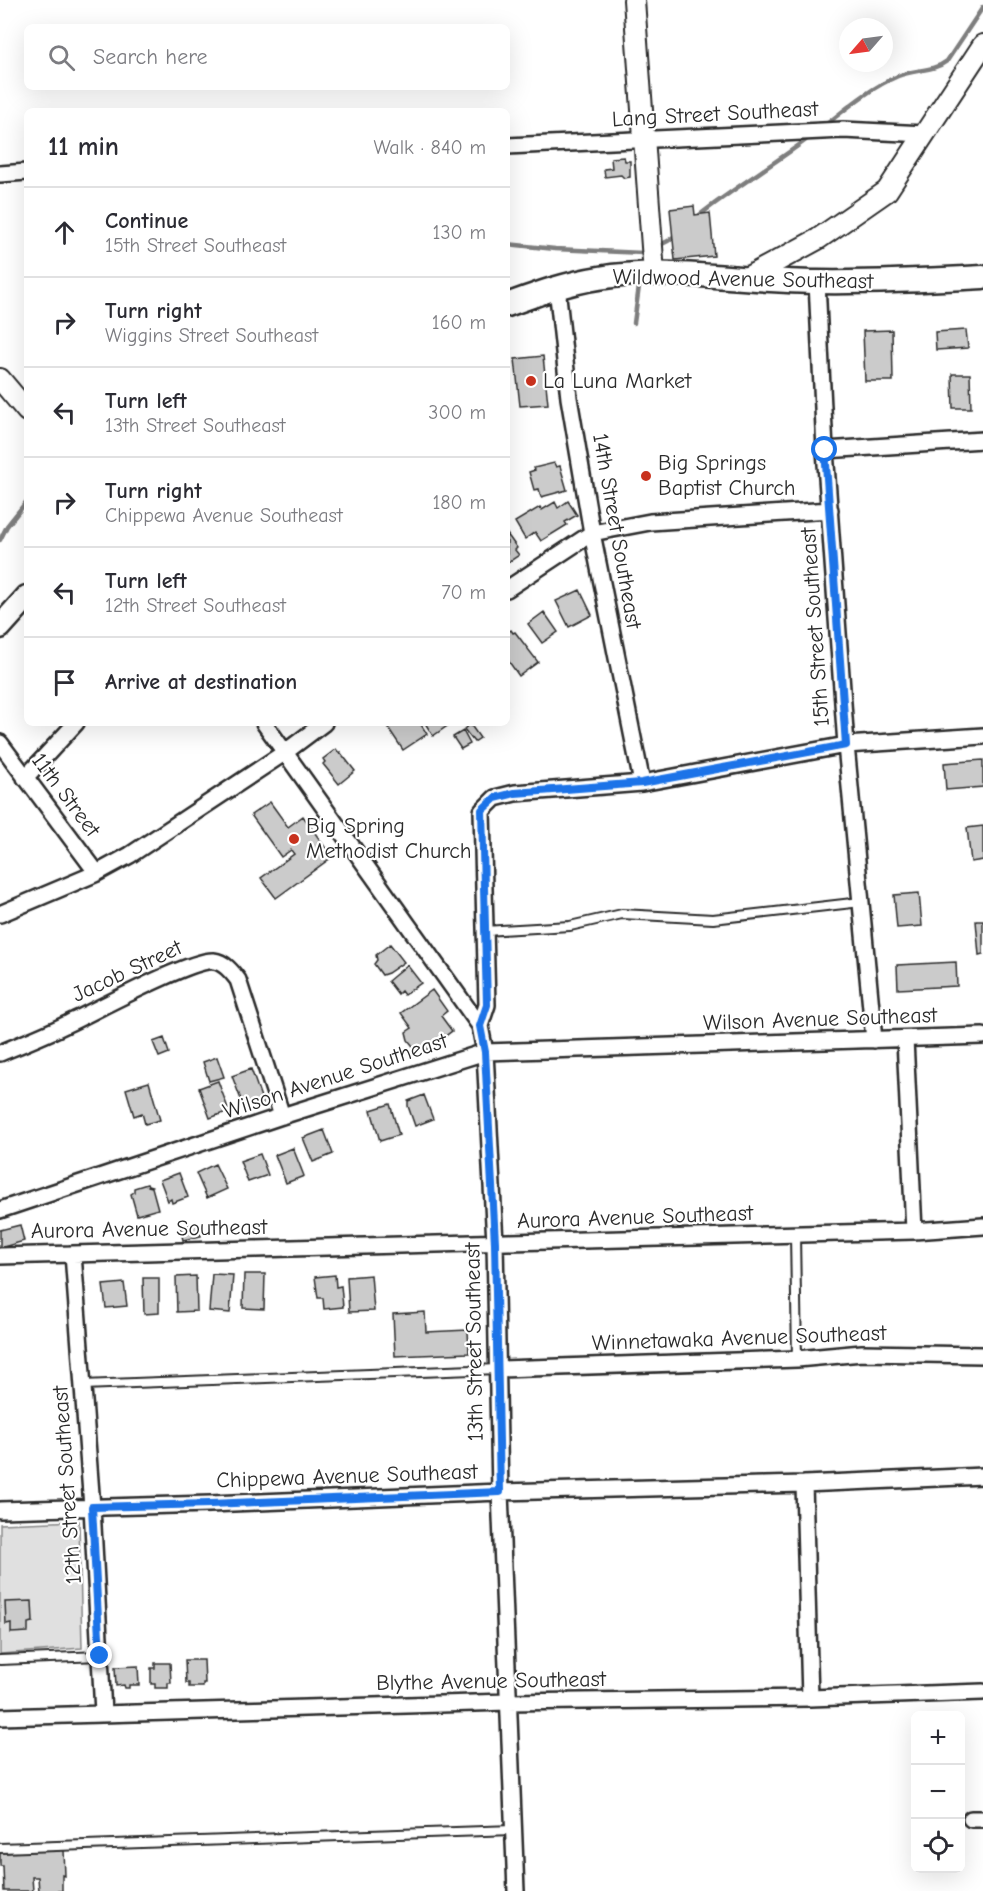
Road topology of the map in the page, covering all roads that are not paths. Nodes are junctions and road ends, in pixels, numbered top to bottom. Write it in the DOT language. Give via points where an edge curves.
graph roads {
  1 [pos="634,0"];
  2 [pos="983,45"];
  3 [pos="925,134"];
  4 [pos="643,140"];
  5 [pos="510,146"];
  6 [pos="24,172"];
  7 [pos="0,174"];
  8 [pos="654,274"];
  9 [pos="983,277"];
  10 [pos="746,278"];
  11 [pos="817,282"];
  12 [pos="557,287"];
  13 [pos="510,304"];
  14 [pos="0,379"];
  15 [pos="24,407"];
  16 [pos="983,440"];
  17 [pos="825,450"];
  18 [pos="830,510"];
  19 [pos="592,533"];
  20 [pos="510,587"];
  21 [pos="24,600"];
  22 [pos="0,627"];
  23 [pos="73,726"];
  24 [pos="266,726"];
  25 [pos="320,726"];
  26 [pos="983,736"];
  27 [pos="0,743"];
  28 [pos="846,745"];
  29 [pos="284,753"];
  30 [pos="25,778"];
  31 [pos="642,783"];
  32 [pos="97,873"];
  33 [pos="861,902"];
  34 [pos="0,914"];
  35 [pos="485,931"];
  36 [pos="480,1026"];
  37 [pos="983,1036"];
  38 [pos="905,1039"];
  39 [pos="874,1040"];
  40 [pos="485,1052"];
  41 [pos="0,1053"];
  42 [pos="282,1116"];
  43 [pos="0,1210"];
  44 [pos="983,1226"];
  45 [pos="914,1231"];
  46 [pos="795,1234"];
  47 [pos="495,1243"];
  48 [pos="73,1254"];
  49 [pos="0,1256"];
  50 [pos="983,1355"];
  51 [pos="797,1359"];
  52 [pos="498,1369"];
  53 [pos="83,1385"];
  54 [pos="983,1476"];
  55 [pos="804,1484"];
  56 [pos="500,1492"];
  57 [pos="92,1507"];
  58 [pos="0,1510"];
  59 [pos="100,1656"];
  60 [pos="0,1660"];
  61 [pos="983,1692"];
  62 [pos="810,1698"];
  63 [pos="508,1702"];
  64 [pos="103,1713"];
  65 [pos="0,1717"];
  66 [pos="513,1830"];
  67 [pos="0,1848"];
  68 [pos="516,1891"];
  1 -- 4 [label="street"];
  2 -- 3 [label="street"];
  3 -- 4 [label="street, Lang Street Southeast" via="843,130"];
  3 -- 10 [label="street" via="887,190 818,239"];
  4 -- 5 [label="street, Lang Street Southeast"];
  4 -- 8 [label="street"];
  6 -- 7 [label="street"];
  8 -- 10 [label="main road, Wildwood Avenue Southeast"];
  8 -- 12 [label="main road, Wildwood Avenue Southeast" via="600,277"];
  9 -- 11 [label="main road, Wildwood Avenue Southeast"];
  10 -- 11 [label="main road, Wildwood Avenue Southeast"];
  11 -- 17 [label="street, 15th Street Southeast"];
  12 -- 13 [label="main road, Wildwood Avenue Southeast"];
  12 -- 19 [label="street, 14th Street Southeast" via="569,398"];
  14 -- 15 [label="street"];
  16 -- 17 [label="street"];
  17 -- 18 [label="street, 15th Street Southeast"];
  18 -- 19 [label="street" via="650,522"];
  18 -- 28 [label="street, 15th Street Southeast"];
  19 -- 20 [label="street"];
  19 -- 31 [label="street, 14th Street Southeast"];
  21 -- 22 [label="main road"];
  23 -- 30 [label="street"];
  24 -- 29 [label="street"];
  25 -- 29 [label="street"];
  26 -- 28 [label="street"];
  27 -- 30 [label="street, 11th Street"];
  28 -- 31 [label="street"];
  28 -- 33 [label="street, 15th Street Southeast"];
  29 -- 32 [label="street"];
  29 -- 36 [label="street"];
  30 -- 32 [label="street, 11th Street"];
  31 -- 35 [label="street, 13th Street Southeast" via="515,793 495,798 482,810"];
  32 -- 34 [label="street"];
  33 -- 35 [label="lane" via="713,919 622,914 570,926"];
  33 -- 39 [label="street, 15th Street Southeast"];
  35 -- 36 [label="street, 13th Street Southeast" via="487,1005"];
  36 -- 40 [label="street, 13th Street Southeast"];
  37 -- 38 [label="street, Wilson Avenue Southeast"];
  38 -- 39 [label="street, Wilson Avenue Southeast"];
  38 -- 45 [label="street"];
  39 -- 40 [label="street, Wilson Avenue Southeast"];
  40 -- 42 [label="street, Wilson Avenue Southeast"];
  40 -- 47 [label="street, 13th Street Southeast"];
  41 -- 42 [label="street, Jacob Street" via="203,960 216,960 238,980"];
  42 -- 43 [label="street, Wilson Avenue Southeast"];
  44 -- 45 [label="street, Aurora Avenue Southeast"];
  45 -- 46 [label="street, Aurora Avenue Southeast"];
  46 -- 47 [label="street, Aurora Avenue Southeast"];
  46 -- 51 [label="lane"];
  47 -- 48 [label="street, Aurora Avenue Southeast"];
  47 -- 52 [label="street, 13th Street Southeast"];
  48 -- 49 [label="street, Aurora Avenue Southeast"];
  48 -- 53 [label="street, 12th Street Southeast"];
  50 -- 51 [label="street, Winnetawaka Avenue Southeast" via="862,1353"];
  51 -- 52 [label="street, Winnetawaka Avenue Southeast"];
  52 -- 53 [label="lane"];
  52 -- 56 [label="street, 13th Street Southeast"];
  53 -- 57 [label="street, 12th Street Southeast"];
  54 -- 55 [label="street, Chippewa Avenue Southeast"];
  55 -- 56 [label="street, Chippewa Avenue Southeast"];
  55 -- 62 [label="street"];
  56 -- 57 [label="street, Chippewa Avenue Southeast"];
  56 -- 63 [label="street, 13th Street Southeast"];
  57 -- 58 [label="street, Chippewa Avenue Southeast"];
  57 -- 59 [label="street, 12th Street Southeast"];
  59 -- 60 [label="lane"];
  59 -- 64 [label="street, 12th Street Southeast"];
  61 -- 62 [label="street, Blythe Avenue Southeast"];
  62 -- 63 [label="street, Blythe Avenue Southeast"];
  63 -- 64 [label="street, Blythe Avenue Southeast"];
  63 -- 66 [label="street, 13th Street Southeast"];
  64 -- 65 [label="street, Blythe Avenue Southeast"];
  66 -- 67 [label="lane"];
  66 -- 68 [label="street, 13th Street Southeast"];
}
